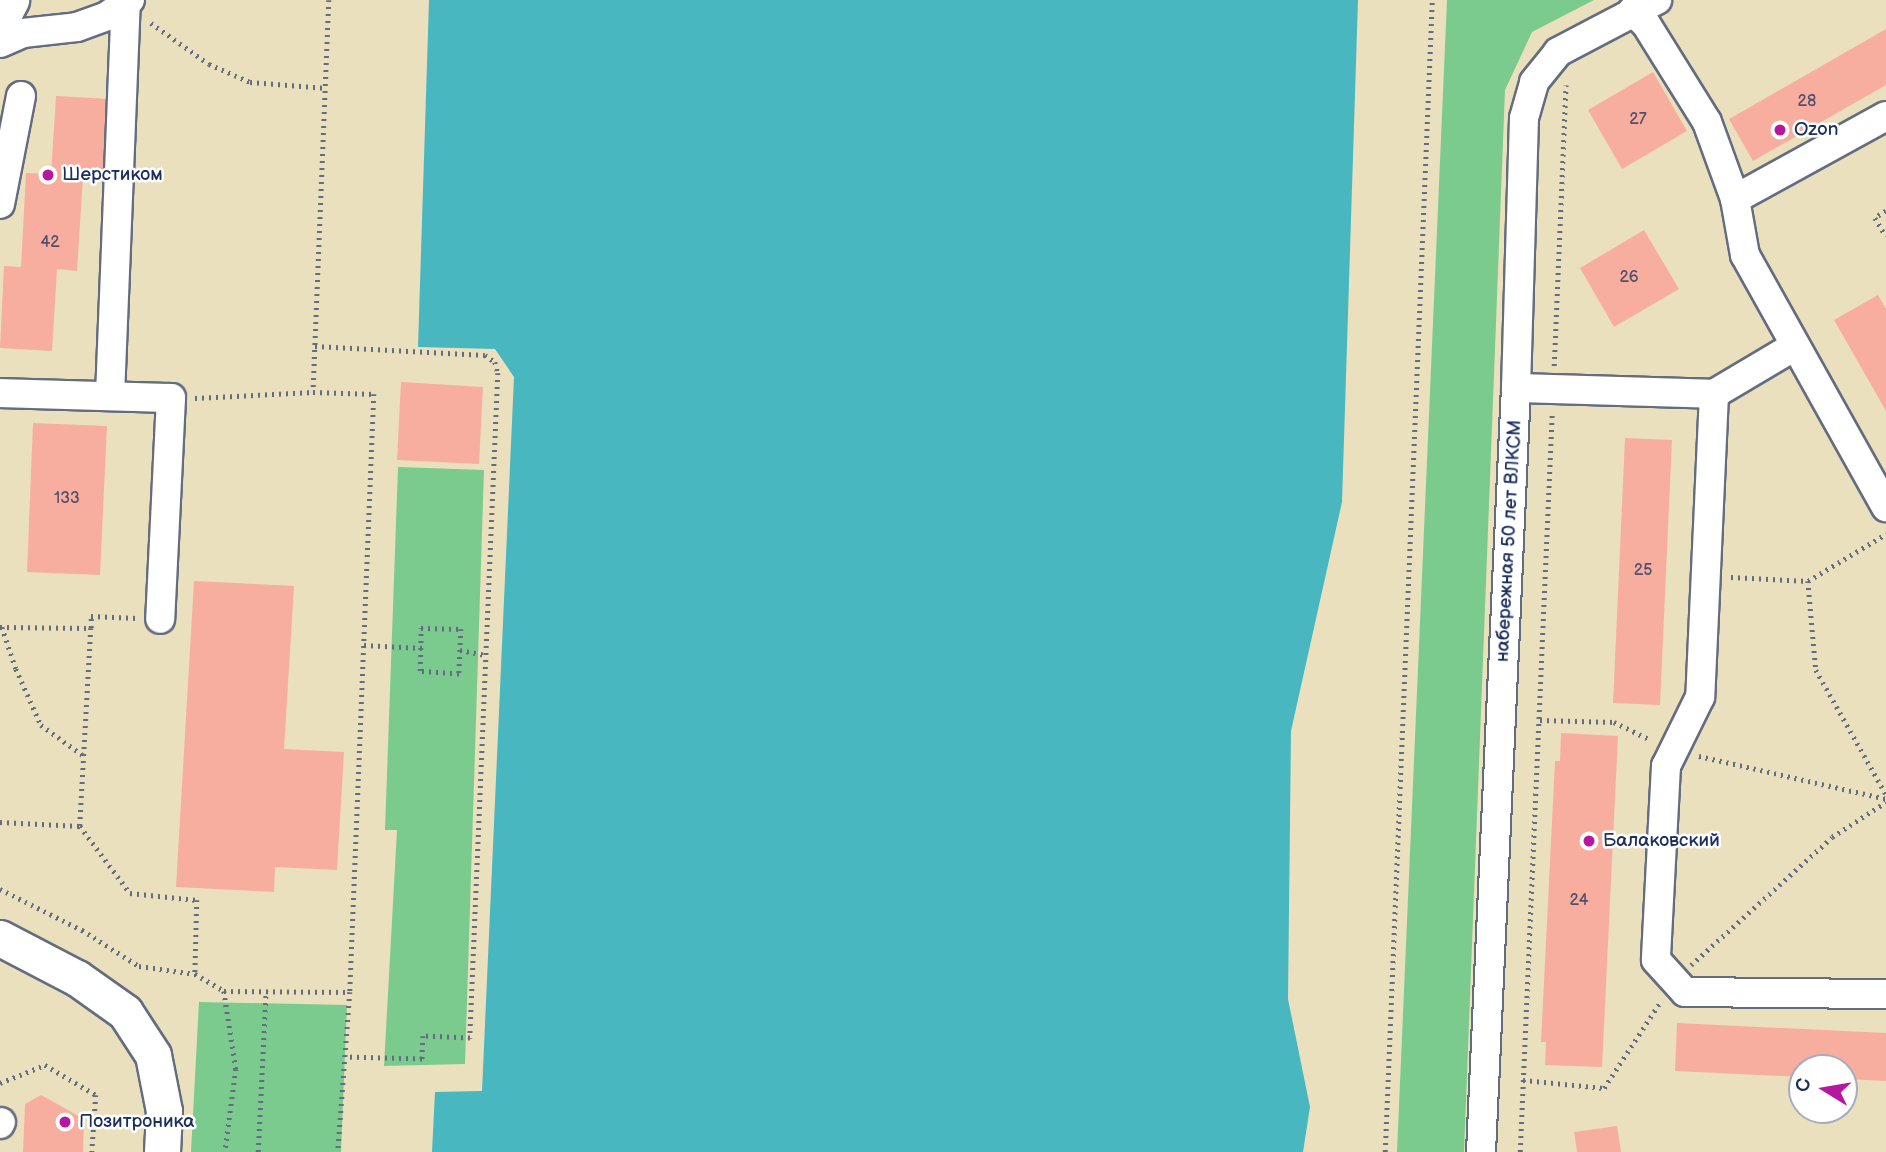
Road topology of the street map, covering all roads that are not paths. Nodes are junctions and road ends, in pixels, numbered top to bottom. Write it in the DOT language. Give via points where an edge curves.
graph roads {
  1 [pos="11,0"];
  2 [pos="127,2"];
  3 [pos="1645,5"];
  4 [pos="0,21"];
  5 [pos="0,43"];
  6 [pos="21,96"];
  7 [pos="1886,117"];
  8 [pos="1735,199"];
  9 [pos="0,204"];
  10 [pos="1795,346"];
  11 [pos="1516,388"];
  12 [pos="0,393"];
  13 [pos="1714,394"];
  14 [pos="110,396"];
  15 [pos="1886,507"];
  16 [pos="160,619"];
  17 [pos="0,938"];
  18 [pos="1886,994"];
  19 [pos="162,1152"];
  20 [pos="1481,1152"];
  1 -- 4 [label="main road"];
  2 -- 5 [label="street" via="107,16 77,27 23,33"];
  2 -- 14 [label="street"];
  3 -- 8 [label="street" via="1646,24 1707,122"];
  3 -- 11 [label="street, набережная 50 лет ВЛКСМ" via="1558,52 1534,82 1524,118"];
  6 -- 9 [label="street"];
  7 -- 8 [label="street"];
  8 -- 10 [label="street" via="1745,255"];
  10 -- 13 [label="street"];
  10 -- 15 [label="street"];
  11 -- 13 [label="street"];
  11 -- 20 [label="street, набережная 50 лет ВЛКСМ"];
  12 -- 14 [label="street"];
  13 -- 18 [label="street" via="1700,697 1666,766 1657,960 1685,992"];
  14 -- 16 [label="street" via="171,398"];
  17 -- 19 [label="main road" via="77,978 125,1012 153,1055 164,1111"];
}
